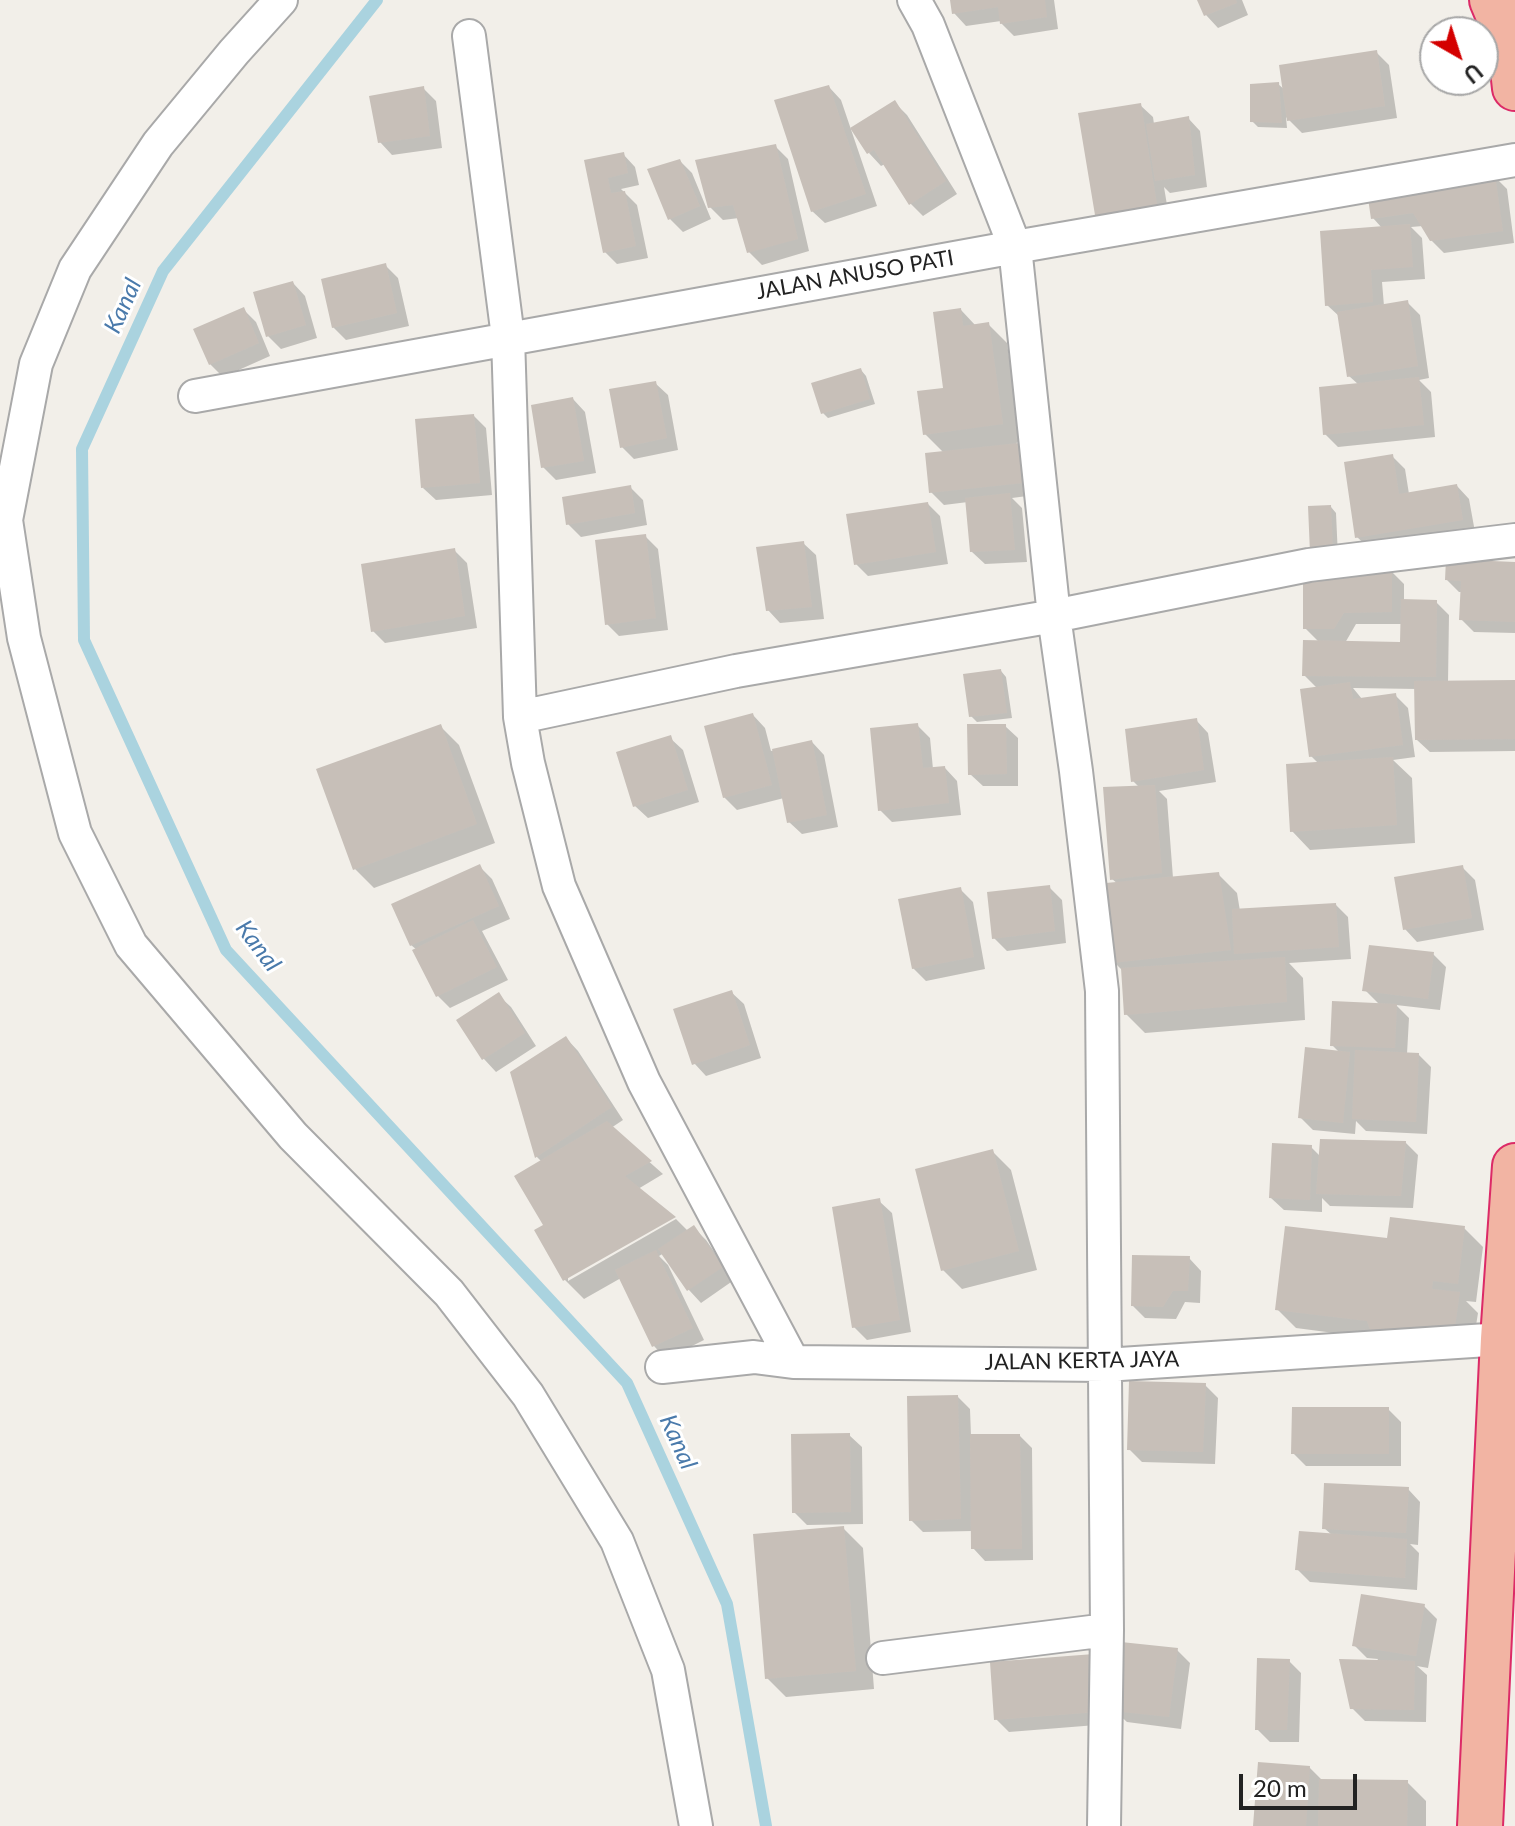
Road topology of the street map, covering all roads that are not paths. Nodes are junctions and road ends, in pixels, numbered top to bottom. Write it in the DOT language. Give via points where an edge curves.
graph roads {
  1 [pos="281,0"];
  2 [pos="914,0"];
  3 [pos="1492,0"];
  4 [pos="469,36"];
  5 [pos="1515,88"];
  6 [pos="1515,160"];
  7 [pos="1015,247"];
  8 [pos="508,337"];
  9 [pos="195,396"];
  10 [pos="1515,540"];
  11 [pos="1054,616"];
  12 [pos="520,717"];
  13 [pos="1515,1166"];
  14 [pos="1509,1339"];
  15 [pos="793,1362"];
  16 [pos="1105,1365"];
  17 [pos="662,1367"];
  18 [pos="1107,1630"];
  19 [pos="883,1658"];
  20 [pos="696,1826"];
  21 [pos="1104,1826"];
  22 [pos="1480,1826"];
  1 -- 20 [label="street" via="150,156 75,269 36,364 6,520 24,638 75,833 131,945 293,1136 449,1293 528,1395 617,1541 668,1670"];
  2 -- 7 [label="street"];
  3 -- 5 [label="highway" via="1510,43"];
  4 -- 8 [label="street"];
  6 -- 7 [label="street, JALAN ANUSO PATI"];
  7 -- 8 [label="street, JALAN ANUSO PATI"];
  7 -- 11 [label="street"];
  8 -- 9 [label="street, JALAN ANUSO PATI"];
  8 -- 12 [label="street"];
  10 -- 11 [label="street" via="1309,565"];
  11 -- 12 [label="street" via="736,671"];
  11 -- 16 [label="street" via="1102,991"];
  12 -- 15 [label="street" via="559,886 644,1082"];
  13 -- 14 [label="highway"];
  14 -- 16 [label="street, JALAN KERTA JAYA"];
  14 -- 22 [label="highway"];
  15 -- 16 [label="street, JALAN KERTA JAYA"];
  15 -- 17 [label="street, JALAN KERTA JAYA" via="754,1357"];
  16 -- 18 [label="street"];
  18 -- 19 [label="street"];
  18 -- 21 [label="street"];
}
